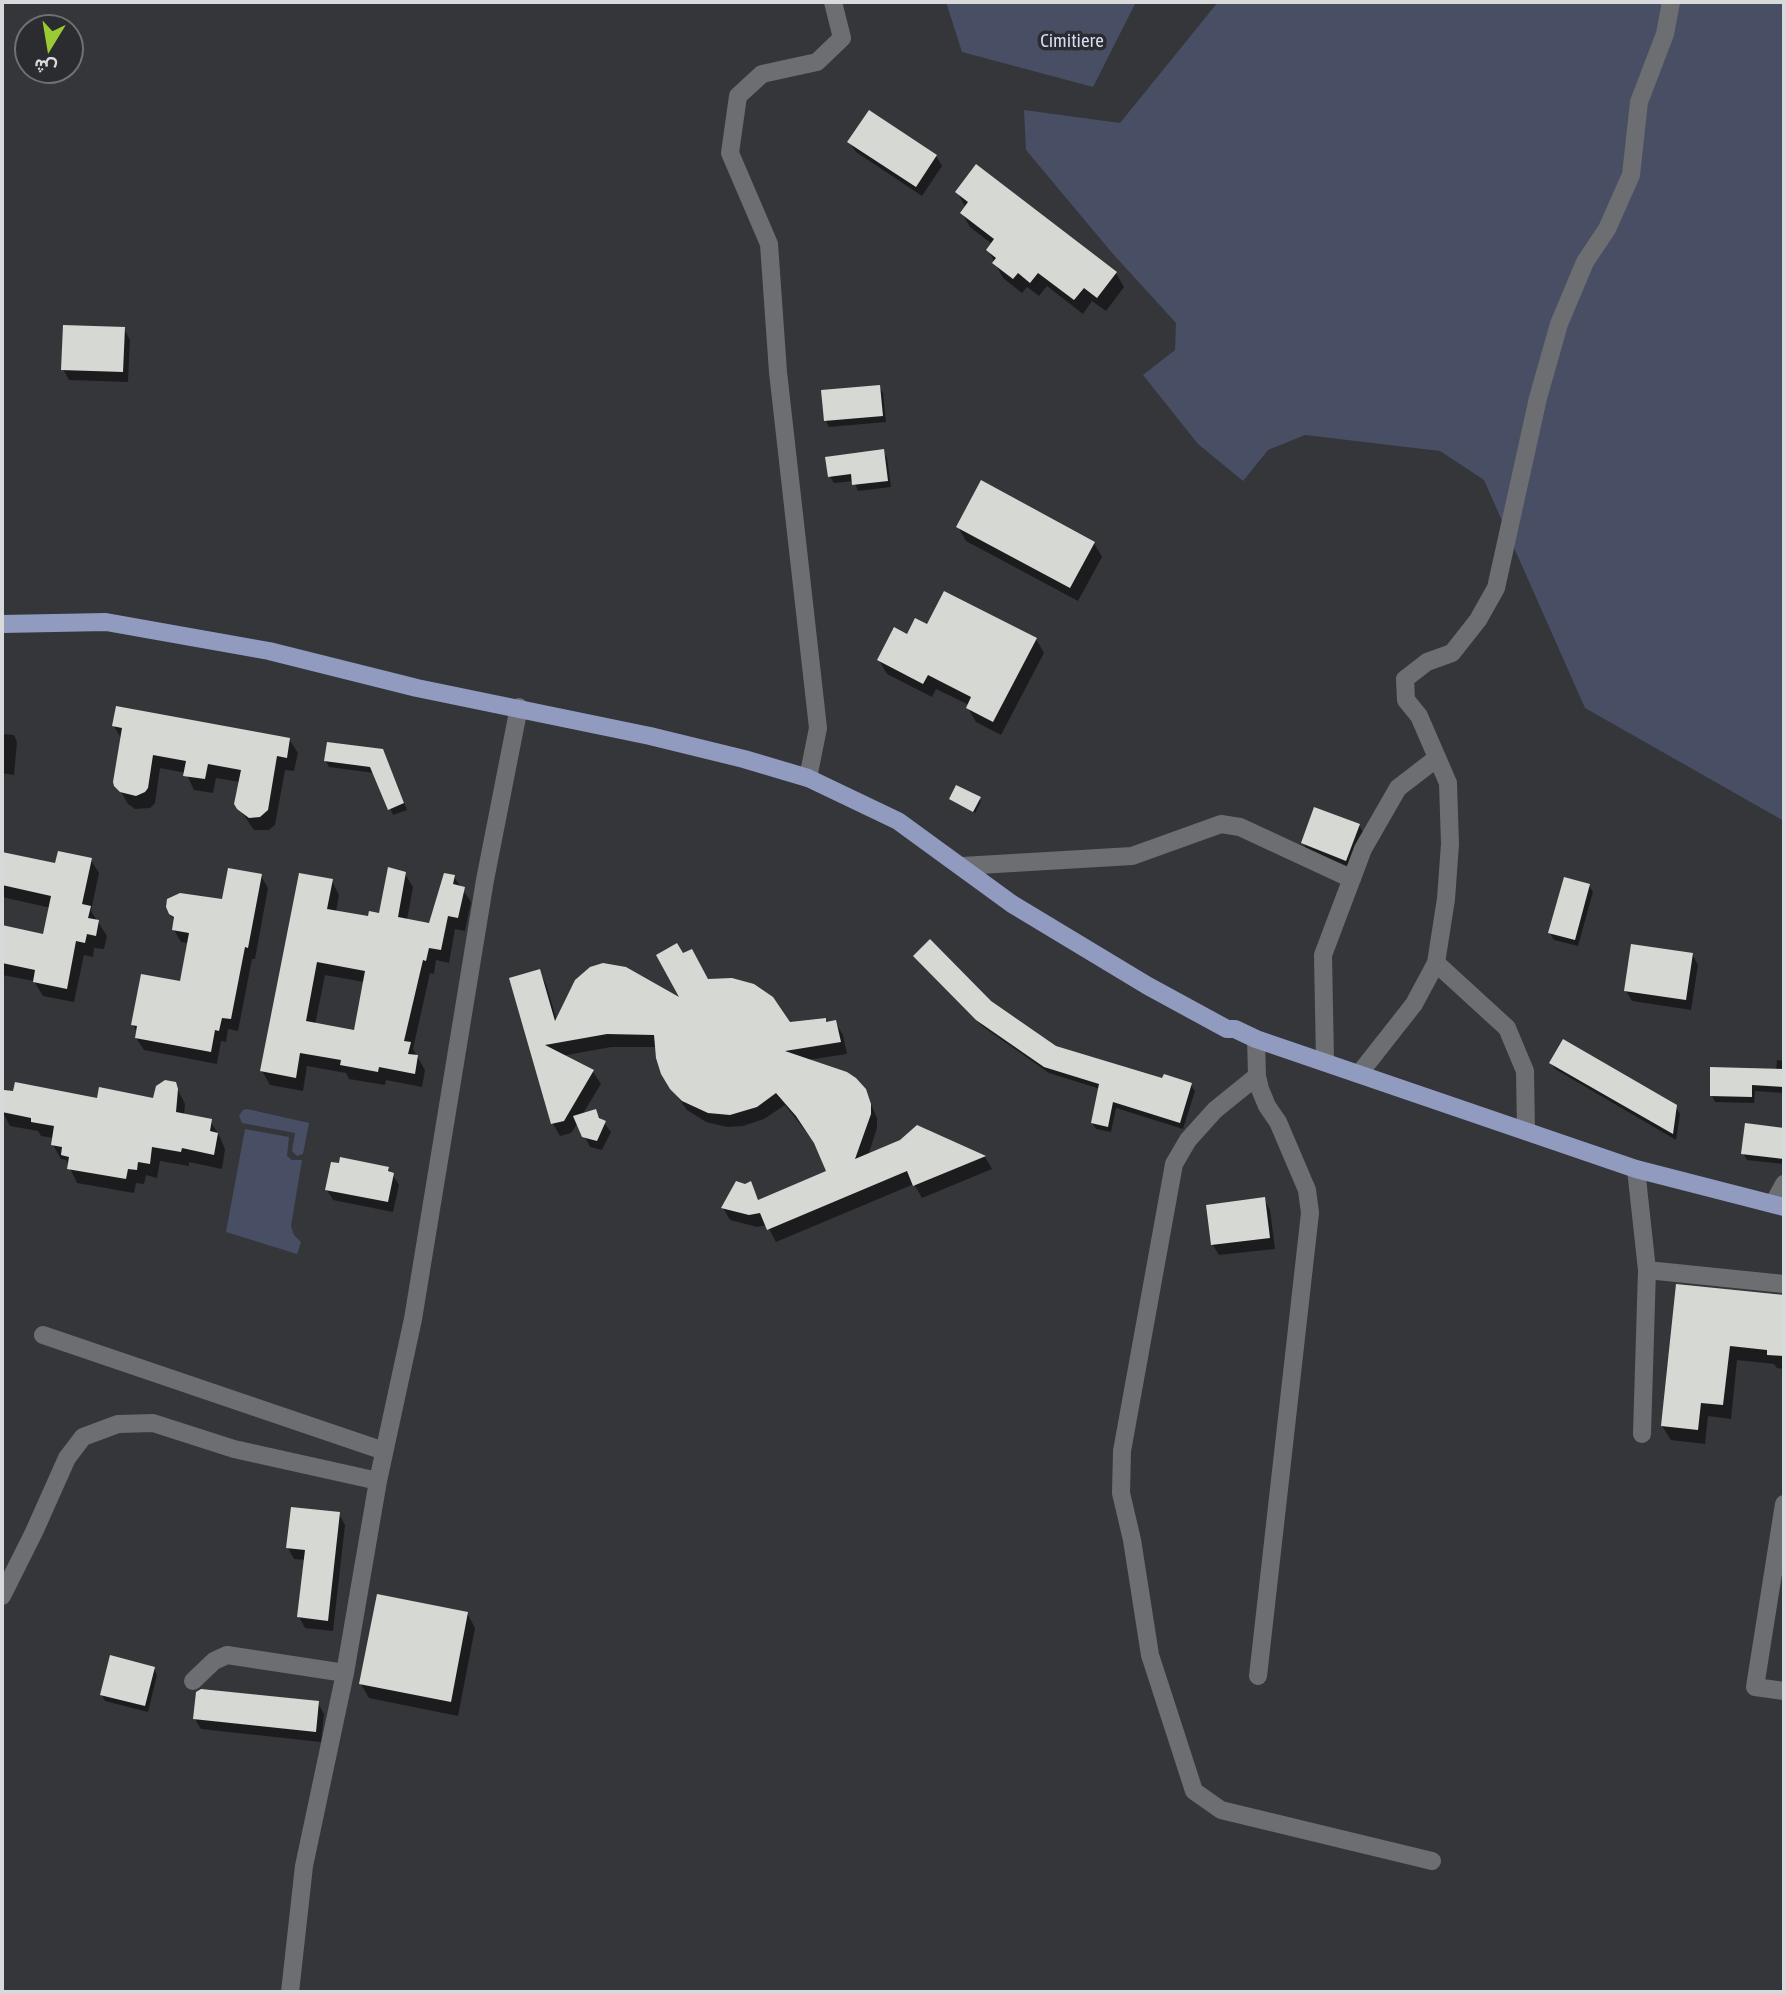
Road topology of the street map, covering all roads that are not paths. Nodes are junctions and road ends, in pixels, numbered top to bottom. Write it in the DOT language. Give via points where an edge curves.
graph roads {
  1 [pos="833,2"];
  2 [pos="1671,2"];
  3 [pos="2,624"];
  4 [pos="519,707"];
  5 [pos="1437,758"];
  6 [pos="808,778"];
  7 [pos="962,866"];
  8 [pos="1352,878"];
  9 [pos="1436,963"];
  10 [pos="1256,1039"];
  11 [pos="1325,1061"];
  12 [pos="1359,1074"];
  13 [pos="1257,1076"];
  14 [pos="1526,1130"];
  15 [pos="1636,1169"];
  16 [pos="1784,1184"];
  17 [pos="1779,1206"];
  18 [pos="1647,1270"];
  19 [pos="1784,1284"];
  20 [pos="43,1335"];
  21 [pos="1642,1434"];
  22 [pos="384,1451"];
  23 [pos="378,1480"];
  24 [pos="1784,1504"];
  25 [pos="2,1596"];
  26 [pos="345,1673"];
  27 [pos="1258,1676"];
  28 [pos="193,1681"];
  29 [pos="1784,1691"];
  30 [pos="1432,1861"];
  31 [pos="290,1992"];
  1 -- 6 [label="street" via="842,38 817,62 762,74 737,96 730,153 769,244 783,426 818,728"];
  2 -- 5 [label="street" via="1639,102 1631,175 1585,262 1559,324 1496,588 1452,653 1427,662 1405,679 1406,700 1419,716"];
  3 -- 4 [label="main road" via="106,622 269,651 417,688"];
  4 -- 6 [label="main road" via="744,758"];
  4 -- 22 [label="street" via="485,880 415,1307"];
  5 -- 8 [label="street" via="1398,788"];
  5 -- 9 [label="street" via="1448,783 1450,844"];
  6 -- 7 [label="main road" via="898,821"];
  7 -- 8 [label="street" via="1132,856 1221,824 1240,827"];
  7 -- 10 [label="main road" via="1012,904 1148,986 1227,1029"];
  8 -- 11 [label="street" via="1323,955"];
  9 -- 12 [label="street" via="1414,1004"];
  9 -- 14 [label="street" via="1507,1028 1525,1071"];
  10 -- 11 [label="main road"];
  10 -- 13 [label="street"];
  11 -- 12 [label="main road"];
  12 -- 14 [label="main road"];
  13 -- 27 [label="street" via="1307,1191 1310,1213"];
  13 -- 30 [label="street" via="1215,1110 1174,1164 1122,1451 1121,1493 1150,1655 1194,1791 1221,1811"];
  14 -- 15 [label="main road"];
  15 -- 17 [label="main road"];
  15 -- 18 [label="street"];
  16 -- 17 [label="street"];
  18 -- 19 [label="street"];
  18 -- 21 [label="street"];
  20 -- 22 [label="street"];
  22 -- 23 [label="street"];
  23 -- 25 [label="street" via="234,1449 153,1423 118,1424 83,1437 67,1458"];
  23 -- 26 [label="street"];
  24 -- 29 [label="street" via="1755,1686"];
  26 -- 28 [label="street" via="227,1655"];
  26 -- 31 [label="street" via="304,1866"];
}
